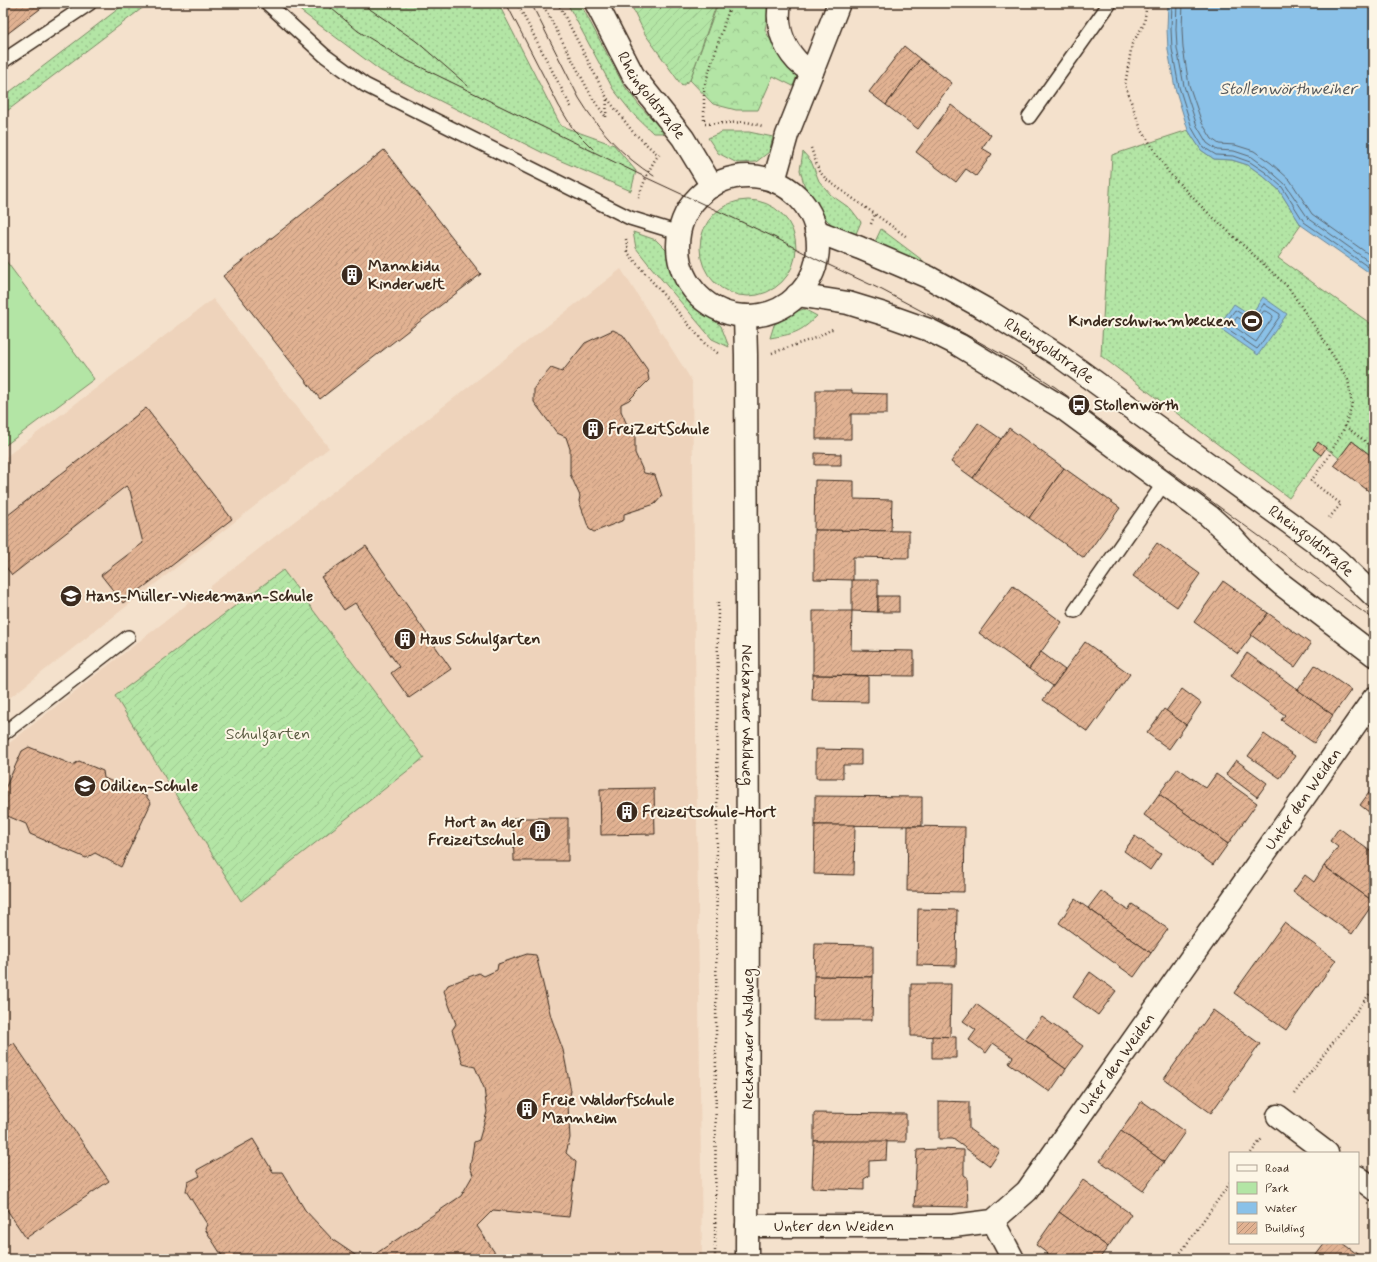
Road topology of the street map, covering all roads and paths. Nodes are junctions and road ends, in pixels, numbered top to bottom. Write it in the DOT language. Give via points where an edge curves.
graph roads {
  1 [pos="90,3"];
  2 [pos="267,3"];
  3 [pos="517,3"];
  4 [pos="542,3"];
  5 [pos="558,3"];
  6 [pos="596,3"];
  7 [pos="731,3"];
  8 [pos="780,3"];
  9 [pos="839,3"];
  10 [pos="1110,3"];
  11 [pos="1147,3"];
  12 [pos="3,61"];
  13 [pos="812,72"];
  14 [pos="607,98"];
  15 [pos="571,107"];
  16 [pos="1029,117"];
  17 [pos="704,124"];
  18 [pos="683,138"];
  19 [pos="658,155"];
  20 [pos="774,181"];
  21 [pos="712,186"];
  22 [pos="630,218"];
  23 [pos="816,231"];
  24 [pos="679,233"];
  25 [pos="797,295"];
  26 [pos="848,303"];
  27 [pos="745,316"];
  28 [pos="746,355"];
  29 [pos="1345,426"];
  30 [pos="1374,448"];
  31 [pos="1164,483"];
  32 [pos="1313,540"];
  33 [pos="1374,596"];
  34 [pos="718,600"];
  35 [pos="1075,611"];
  36 [pos="128,637"];
  37 [pos="1374,655"];
  38 [pos="1374,698"];
  39 [pos="3,734"];
  40 [pos="1374,988"];
  41 [pos="1278,1116"];
  42 [pos="1326,1152"];
  43 [pos="1359,1178"];
  44 [pos="1229,1184"];
  45 [pos="1374,1189"];
  46 [pos="993,1221"];
  47 [pos="747,1226"];
  48 [pos="715,1259"];
  49 [pos="746,1259"];
  50 [pos="1013,1259"];
  51 [pos="1176,1259"];
  1 -- 12 [label="lane"];
  2 -- 22 [label="lane" via="324,55 366,85"];
  3 -- 15 [label="path"];
  4 -- 14 [label="path" via="593,99 606,117"];
  5 -- 14 [label="path"];
  6 -- 18 [label="street, Rheingoldstraße" via="633,75"];
  7 -- 17 [label="path" via="704,87"];
  8 -- 13 [label="street" via="778,22 785,44 797,61"];
  9 -- 13 [label="street"];
  10 -- 16 [label="lane"];
  11 -- 29 [label="path" via="1144,24 1132,44 1125,85 1141,129 1169,173 1202,208 1288,287 1348,380 1352,405"];
  13 -- 20 [label="street" via="787,135"];
  14 -- 19 [label="path" via="633,132"];
  18 -- 19 [label="path"];
  18 -- 21 [label="street, Rheingoldstraße"];
  19 -- 22 [label="path"];
  20 -- 21 [label="street" via="742,176"];
  20 -- 23 [label="street" via="801,201"];
  21 -- 24 [label="street" via="691,205"];
  22 -- 24 [label="lane"];
  22 -- 28 [label="path" via="625,234 628,252 706,345 719,354"];
  23 -- 25 [label="street" via="818,245 814,266 806,285"];
  23 -- 32 [label="street, Rheingoldstraße" via="928,277 987,310 1058,355"];
  24 -- 27 [label="street" via="681,267 699,296 712,306 728,313"];
  25 -- 26 [label="street"];
  25 -- 27 [label="street" via="773,311"];
  26 -- 28 [label="path" via="843,321 818,337 769,354"];
  26 -- 31 [label="street" via="929,330 959,345 1061,407"];
  27 -- 28 [label="street, Neckarauer Waldweg"];
  28 -- 47 [label="street, Neckarauer Waldweg"];
  29 -- 30 [label="path"];
  29 -- 32 [label="path" via="1327,459 1311,480 1341,504"];
  31 -- 35 [label="lane"];
  31 -- 37 [label="street" via="1209,516 1281,584"];
  32 -- 33 [label="street, Rheingoldstraße"];
  34 -- 48 [label="path"];
  36 -- 39 [label="lane"];
  38 -- 46 [label="street, Unter den Weiden" via="1027,1191"];
  40 -- 41 [label="path"];
  41 -- 42 [label="street"];
  43 -- 45 [label="street"];
  44 -- 51 [label="path"];
  46 -- 47 [label="street, Unter den Weiden" via="953,1226"];
  46 -- 50 [label="street"];
  47 -- 49 [label="street, Neckarauer Waldweg"];
}
